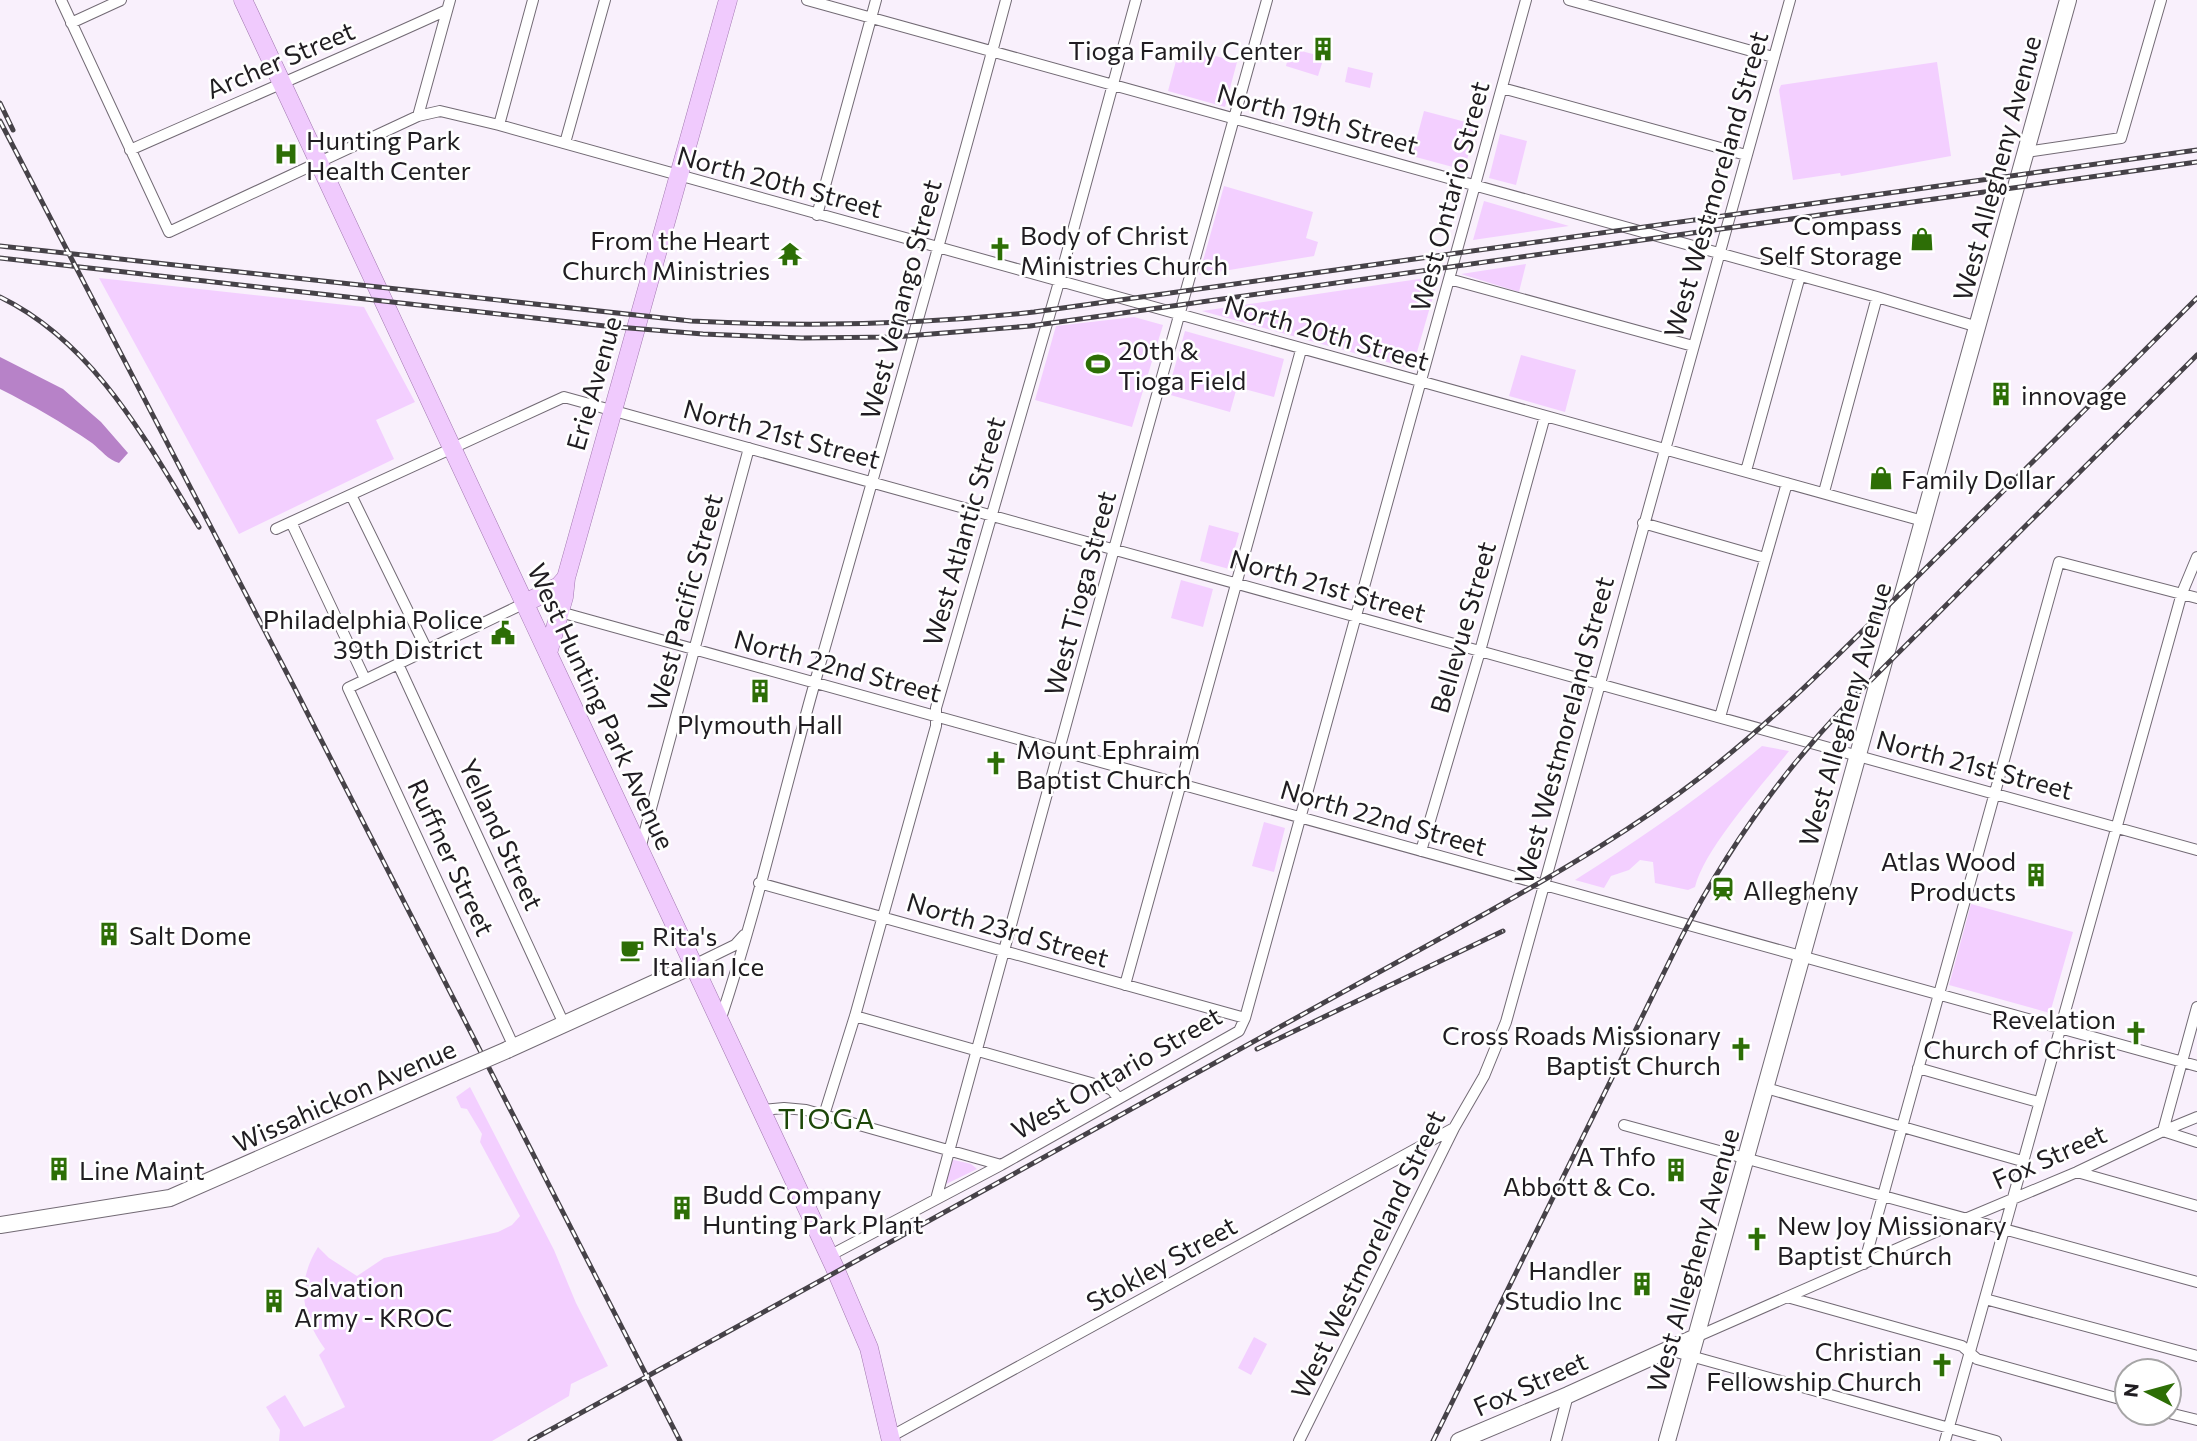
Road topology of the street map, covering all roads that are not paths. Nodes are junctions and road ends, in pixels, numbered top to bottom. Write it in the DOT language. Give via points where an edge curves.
graph roads {
  1 [pos="61,0"];
  2 [pos="121,0"];
  3 [pos="243,0"];
  4 [pos="533,0"];
  5 [pos="605,0"];
  6 [pos="728,0"];
  7 [pos="807,0"];
  8 [pos="876,0"];
  9 [pos="1006,0"];
  10 [pos="1136,0"];
  11 [pos="1267,0"];
  12 [pos="1526,0"];
  13 [pos="1569,0"];
  14 [pos="1790,0"];
  15 [pos="2068,0"];
  16 [pos="2161,0"];
  17 [pos="448,5"];
  18 [pos="871,18"];
  19 [pos="71,23"];
  20 [pos="992,51"];
  21 [pos="1773,57"];
  22 [pos="282,83"];
  23 [pos="1113,85"];
  24 [pos="1503,88"];
  25 [pos="418,116"];
  26 [pos="1235,119"];
  27 [pos="499,125"];
  28 [pos="565,143"];
  29 [pos="130,150"];
  30 [pos="2026,152"];
  31 [pos="1746,155"];
  32 [pos="319,162"];
  33 [pos="678,176"];
  34 [pos="1476,186"];
  35 [pos="817,215"];
  36 [pos="938,248"];
  37 [pos="1718,253"];
  38 [pos="1800,276"];
  39 [pos="1449,279"];
  40 [pos="1059,282"];
  41 [pos="1877,297"];
  42 [pos="1180,314"];
  43 [pos="1978,327"];
  44 [pos="1693,346"];
  45 [pos="1301,349"];
  46 [pos="1421,382"];
  47 [pos="613,410"];
  48 [pos="1545,416"];
  49 [pos="749,448"];
  50 [pos="1665,448"];
  51 [pos="453,449"];
  52 [pos="1746,471"];
  53 [pos="873,482"];
  54 [pos="1787,483"];
  55 [pos="1824,492"];
  56 [pos="351,495"];
  57 [pos="991,514"];
  58 [pos="1923,521"];
  59 [pos="291,522"];
  60 [pos="1643,523"];
  61 [pos="276,529"];
  62 [pos="1114,549"];
  63 [pos="2197,557"];
  64 [pos="1765,558"];
  65 [pos="566,578"];
  66 [pos="1235,583"];
  67 [pos="2182,593"];
  68 [pos="2197,598"];
  69 [pos="525,603"];
  70 [pos="559,612"];
  71 [pos="1356,617"];
  72 [pos="694,649"];
  73 [pos="427,650"];
  74 [pos="1480,651"];
  75 [pos="548,653"];
  76 [pos="398,664"];
  77 [pos="365,679"];
  78 [pos="815,683"];
  79 [pos="1600,683"];
  80 [pos="936,716"];
  81 [pos="1720,717"];
  82 [pos="1059,750"];
  83 [pos="1858,755"];
  84 [pos="1181,783"];
  85 [pos="1995,793"];
  86 [pos="1301,817"];
  87 [pos="2115,826"];
  88 [pos="640,849"];
  89 [pos="2197,850"];
  90 [pos="1421,851"];
  91 [pos="759,883"];
  92 [pos="1544,885"];
  93 [pos="882,917"];
  94 [pos="746,932"];
  95 [pos="1004,951"];
  96 [pos="1802,956"];
  97 [pos="694,965"];
  98 [pos="1125,985"];
  99 [pos="1938,995"];
  100 [pos="2197,1007"];
  101 [pos="855,1016"];
  102 [pos="1245,1018"];
  103 [pos="720,1021"];
  104 [pos="565,1024"];
  105 [pos="2060,1027"];
  106 [pos="511,1048"];
  107 [pos="977,1049"];
  108 [pos="2182,1062"];
  109 [pos="2197,1066"];
  110 [pos="1918,1068"];
  111 [pos="1766,1088"];
  112 [pos="1118,1098"];
  113 [pos="2038,1102"];
  114 [pos="761,1110"];
  115 [pos="824,1115"];
  116 [pos="2197,1117"];
  117 [pos="1624,1125"];
  118 [pos="1901,1126"];
  119 [pos="1454,1128"];
  120 [pos="2163,1131"];
  121 [pos="2197,1142"];
  122 [pos="948,1150"];
  123 [pos="1746,1158"];
  124 [pos="2022,1161"];
  125 [pos="1001,1165"];
  126 [pos="2077,1172"];
  127 [pos="1882,1195"];
  128 [pos="936,1199"];
  129 [pos="2011,1199"];
  130 [pos="2197,1206"];
  131 [pos="1965,1219"];
  132 [pos="0,1225"];
  133 [pos="2004,1228"];
  134 [pos="829,1256"];
  135 [pos="1864,1264"];
  136 [pos="2197,1282"];
  137 [pos="1787,1297"];
  138 [pos="1986,1299"];
  139 [pos="1696,1336"];
  140 [pos="1668,1349"];
  141 [pos="1970,1353"];
  142 [pos="1691,1355"];
  143 [pos="2197,1356"];
  144 [pos="1568,1395"];
  145 [pos="2113,1397"];
  146 [pos="1949,1427"];
  147 [pos="890,1439"];
  148 [pos="1300,1441"];
  149 [pos="1459,1441"];
  150 [pos="1556,1441"];
  151 [pos="1667,1441"];
  152 [pos="1945,1441"];
  153 [pos="1996,1441"];
  1 -- 19 [label="street"];
  2 -- 19 [label="street"];
  3 -- 22 [label="main road, West Hunting Park Avenue"];
  4 -- 27 [label="street"];
  5 -- 28 [label="street"];
  6 -- 33 [label="main road, Erie Avenue"];
  7 -- 18 [label="street, North 19th Street"];
  8 -- 18 [label="street"];
  9 -- 20 [label="street, West Venango Street"];
  10 -- 23 [label="street, West Atlantic Street"];
  11 -- 26 [label="street, West Tioga Street"];
  12 -- 24 [label="street, West Ontario Street"];
  13 -- 21 [label="street"];
  14 -- 21 [label="street, West Westmoreland Street"];
  15 -- 30 [label="main road, West Allegheny Avenue"];
  16 -- 30 [label="street" via="2121,138"];
  17 -- 22 [label="street, Archer Street"];
  17 -- 25 [label="street"];
  18 -- 20 [label="street, North 19th Street"];
  18 -- 35 [label="street"];
  19 -- 29 [label="street"];
  20 -- 23 [label="street, North 19th Street"];
  20 -- 36 [label="street, West Venango Street"];
  21 -- 31 [label="street, West Westmoreland Street"];
  22 -- 29 [label="street, Archer Street"];
  22 -- 32 [label="main road, West Hunting Park Avenue"];
  23 -- 26 [label="street, North 19th Street"];
  23 -- 40 [label="street, West Atlantic Street"];
  24 -- 31 [label="street"];
  24 -- 34 [label="street, West Ontario Street"];
  25 -- 27 [label="street, North 20th Street" via="440,111"];
  25 -- 32 [label="street, North 20th Street"];
  26 -- 34 [label="street, North 19th Street"];
  26 -- 42 [label="street, West Tioga Street"];
  27 -- 28 [label="street, North 20th Street"];
  28 -- 33 [label="street, North 20th Street"];
  29 -- 32 [label="street, North 20th Street" via="169,232"];
  30 -- 43 [label="main road, West Allegheny Avenue"];
  31 -- 37 [label="street, West Westmoreland Street"];
  32 -- 51 [label="main road, West Hunting Park Avenue"];
  33 -- 35 [label="street, North 20th Street"];
  33 -- 47 [label="main road, Erie Avenue"];
  34 -- 37 [label="street, North 19th Street"];
  34 -- 39 [label="street, West Ontario Street"];
  35 -- 36 [label="street, North 20th Street"];
  36 -- 40 [label="street, North 20th Street"];
  36 -- 53 [label="street, West Venango Street"];
  37 -- 38 [label="street, North 19th Street"];
  37 -- 44 [label="street, West Westmoreland Street"];
  38 -- 41 [label="street, North 19th Street"];
  38 -- 52 [label="street"];
  39 -- 44 [label="street"];
  39 -- 46 [label="street, West Ontario Street"];
  40 -- 42 [label="street, North 20th Street"];
  40 -- 57 [label="street, West Atlantic Street"];
  41 -- 43 [label="street, North 19th Street"];
  41 -- 55 [label="street"];
  42 -- 45 [label="street, North 20th Street"];
  42 -- 62 [label="street, West Tioga Street"];
  43 -- 58 [label="main road, West Allegheny Avenue"];
  44 -- 50 [label="street, West Westmoreland Street"];
  45 -- 46 [label="street, North 20th Street"];
  45 -- 66 [label="street"];
  46 -- 48 [label="street, North 20th Street"];
  46 -- 71 [label="street, West Ontario Street"];
  47 -- 49 [label="street, North 21st Street"];
  47 -- 51 [label="street, North 21st Street" via="564,397"];
  47 -- 65 [label="main road, Erie Avenue"];
  48 -- 50 [label="street, North 20th Street"];
  48 -- 74 [label="street, Bellevue Street"];
  49 -- 53 [label="street, North 21st Street"];
  49 -- 72 [label="street, West Pacific Street"];
  50 -- 52 [label="street, North 20th Street"];
  50 -- 60 [label="street, West Westmoreland Street"];
  51 -- 56 [label="street, North 21st Street"];
  51 -- 69 [label="main road, West Hunting Park Avenue"];
  52 -- 54 [label="street, North 20th Street"];
  53 -- 57 [label="street, North 21st Street"];
  53 -- 78 [label="street, West Venango Street"];
  54 -- 55 [label="street, North 20th Street"];
  54 -- 64 [label="street"];
  55 -- 58 [label="street, North 20th Street"];
  56 -- 59 [label="street, North 21st Street"];
  56 -- 73 [label="street"];
  57 -- 62 [label="street, North 21st Street"];
  57 -- 80 [label="street, West Atlantic Street"];
  58 -- 83 [label="main road, West Allegheny Avenue"];
  59 -- 61 [label="street, North 21st Street"];
  59 -- 77 [label="street"];
  60 -- 64 [label="street"];
  60 -- 79 [label="street, West Westmoreland Street"];
  62 -- 66 [label="street, North 21st Street"];
  62 -- 82 [label="street, West Tioga Street"];
  63 -- 67 [label="street"];
  64 -- 81 [label="street"];
  65 -- 69 [label="main road"];
  65 -- 70 [label="main road, Erie Avenue"];
  66 -- 71 [label="street, North 21st Street"];
  66 -- 84 [label="street"];
  67 -- 68 [label="street"];
  67 -- 85 [label="street" via="2059,562"];
  67 -- 87 [label="street"];
  69 -- 73 [label="street"];
  69 -- 75 [label="main road, West Hunting Park Avenue"];
  70 -- 72 [label="street, North 22nd Street"];
  70 -- 75 [label="main road, Erie Avenue"];
  71 -- 74 [label="street, North 21st Street"];
  71 -- 86 [label="street, West Ontario Street"];
  72 -- 78 [label="street, North 22nd Street"];
  72 -- 88 [label="street, West Pacific Street"];
  73 -- 76 [label="street"];
  74 -- 79 [label="street, North 21st Street"];
  74 -- 90 [label="street, Bellevue Street"];
  75 -- 88 [label="main road, West Hunting Park Avenue"];
  76 -- 77 [label="street"];
  76 -- 104 [label="street, Yelland Street"];
  77 -- 106 [label="street, Ruffner Street" via="348,688"];
  78 -- 80 [label="street, North 22nd Street"];
  78 -- 91 [label="street, West Venango Street"];
  79 -- 81 [label="street, North 21st Street"];
  79 -- 92 [label="street, West Westmoreland Street"];
  80 -- 82 [label="street, North 22nd Street"];
  80 -- 93 [label="street, West Atlantic Street"];
  81 -- 83 [label="street, North 21st Street"];
  82 -- 84 [label="street, North 22nd Street"];
  82 -- 95 [label="street, West Tioga Street"];
  83 -- 85 [label="street, North 21st Street"];
  83 -- 96 [label="main road, West Allegheny Avenue"];
  84 -- 86 [label="street, North 22nd Street"];
  84 -- 98 [label="street"];
  85 -- 87 [label="street, North 21st Street"];
  85 -- 99 [label="street"];
  86 -- 90 [label="street, North 22nd Street"];
  86 -- 102 [label="street, West Ontario Street"];
  87 -- 89 [label="street, North 21st Street"];
  87 -- 105 [label="street"];
  88 -- 97 [label="main road, West Hunting Park Avenue"];
  90 -- 92 [label="street, North 22nd Street"];
  91 -- 93 [label="street, North 23rd Street"];
  91 -- 94 [label="street, West Venango Street"];
  92 -- 96 [label="street, North 22nd Street"];
  92 -- 119 [label="street, West Westmoreland Street" via="1506,1022 1484,1076"];
  93 -- 95 [label="street, North 23rd Street"];
  93 -- 101 [label="street, West Atlantic Street"];
  94 -- 97 [label="street" via="735,945"];
  94 -- 103 [label="street, West Venango Street"];
  95 -- 98 [label="street, North 23rd Street"];
  95 -- 107 [label="street, West Tioga Street"];
  96 -- 99 [label="street, North 22nd Street"];
  96 -- 111 [label="main road, West Allegheny Avenue"];
  97 -- 103 [label="main road, West Hunting Park Avenue"];
  97 -- 104 [label="main road, Wissahickon Avenue"];
  98 -- 102 [label="street, North 23rd Street"];
  99 -- 105 [label="street, North 22nd Street"];
  99 -- 110 [label="street"];
  100 -- 108 [label="street"];
  101 -- 107 [label="street"];
  101 -- 115 [label="street, West Atlantic Street"];
  102 -- 112 [label="street, West Ontario Street" via="1239,1031"];
  103 -- 114 [label="main road, West Hunting Park Avenue"];
  104 -- 106 [label="main road, Wissahickon Avenue"];
  105 -- 108 [label="street, North 22nd Street"];
  105 -- 113 [label="street"];
  106 -- 132 [label="main road, Wissahickon Avenue, bridge" via="170,1198"];
  107 -- 112 [label="street" via="1105,1087"];
  107 -- 122 [label="street, West Tioga Street"];
  108 -- 109 [label="street, North 22nd Street"];
  108 -- 120 [label="street"];
  110 -- 113 [label="street"];
  110 -- 118 [label="street"];
  111 -- 118 [label="street"];
  111 -- 123 [label="main road, West Allegheny Avenue"];
  112 -- 125 [label="street, West Ontario Street"];
  113 -- 124 [label="street"];
  114 -- 115 [label="street" via="799,1109"];
  114 -- 134 [label="main road, West Hunting Park Avenue"];
  115 -- 122 [label="street"];
  116 -- 120 [label="street, Fox Street"];
  117 -- 123 [label="street"];
  118 -- 124 [label="street"];
  118 -- 127 [label="street"];
  119 -- 147 [label="street, Stokley Street"];
  119 -- 148 [label="street, West Westmoreland Street"];
  120 -- 121 [label="street"];
  120 -- 126 [label="street, Fox Street"];
  122 -- 125 [label="street"];
  122 -- 128 [label="street, West Tioga Street"];
  123 -- 127 [label="street"];
  123 -- 139 [label="main road, West Allegheny Avenue"];
  124 -- 129 [label="street"];
  125 -- 128 [label="street, West Ontario Street"];
  126 -- 129 [label="street, Fox Street"];
  126 -- 130 [label="street"];
  127 -- 131 [label="street"];
  127 -- 135 [label="street"];
  128 -- 134 [label="street, West Ontario Street"];
  129 -- 131 [label="street, Fox Street"];
  129 -- 133 [label="street"];
  131 -- 133 [label="street"];
  131 -- 135 [label="street, Fox Street"];
  133 -- 136 [label="street"];
  133 -- 138 [label="street"];
  134 -- 147 [label="main road, West Hunting Park Avenue" via="869,1348"];
  135 -- 137 [label="street, Fox Street"];
  137 -- 139 [label="street, Fox Street"];
  137 -- 141 [label="street" via="1962,1346"];
  138 -- 141 [label="street"];
  138 -- 143 [label="street"];
  139 -- 140 [label="main road, Fox Street"];
  139 -- 142 [label="main road, West Allegheny Avenue"];
  140 -- 142 [label="street"];
  140 -- 144 [label="main road, Fox Street"];
  141 -- 145 [label="street" via="1977,1359"];
  141 -- 146 [label="street"];
  142 -- 146 [label="street"];
  142 -- 151 [label="main road, West Allegheny Avenue"];
  144 -- 149 [label="main road, Fox Street"];
  144 -- 150 [label="street"];
  146 -- 152 [label="street"];
  146 -- 153 [label="street"];
}
